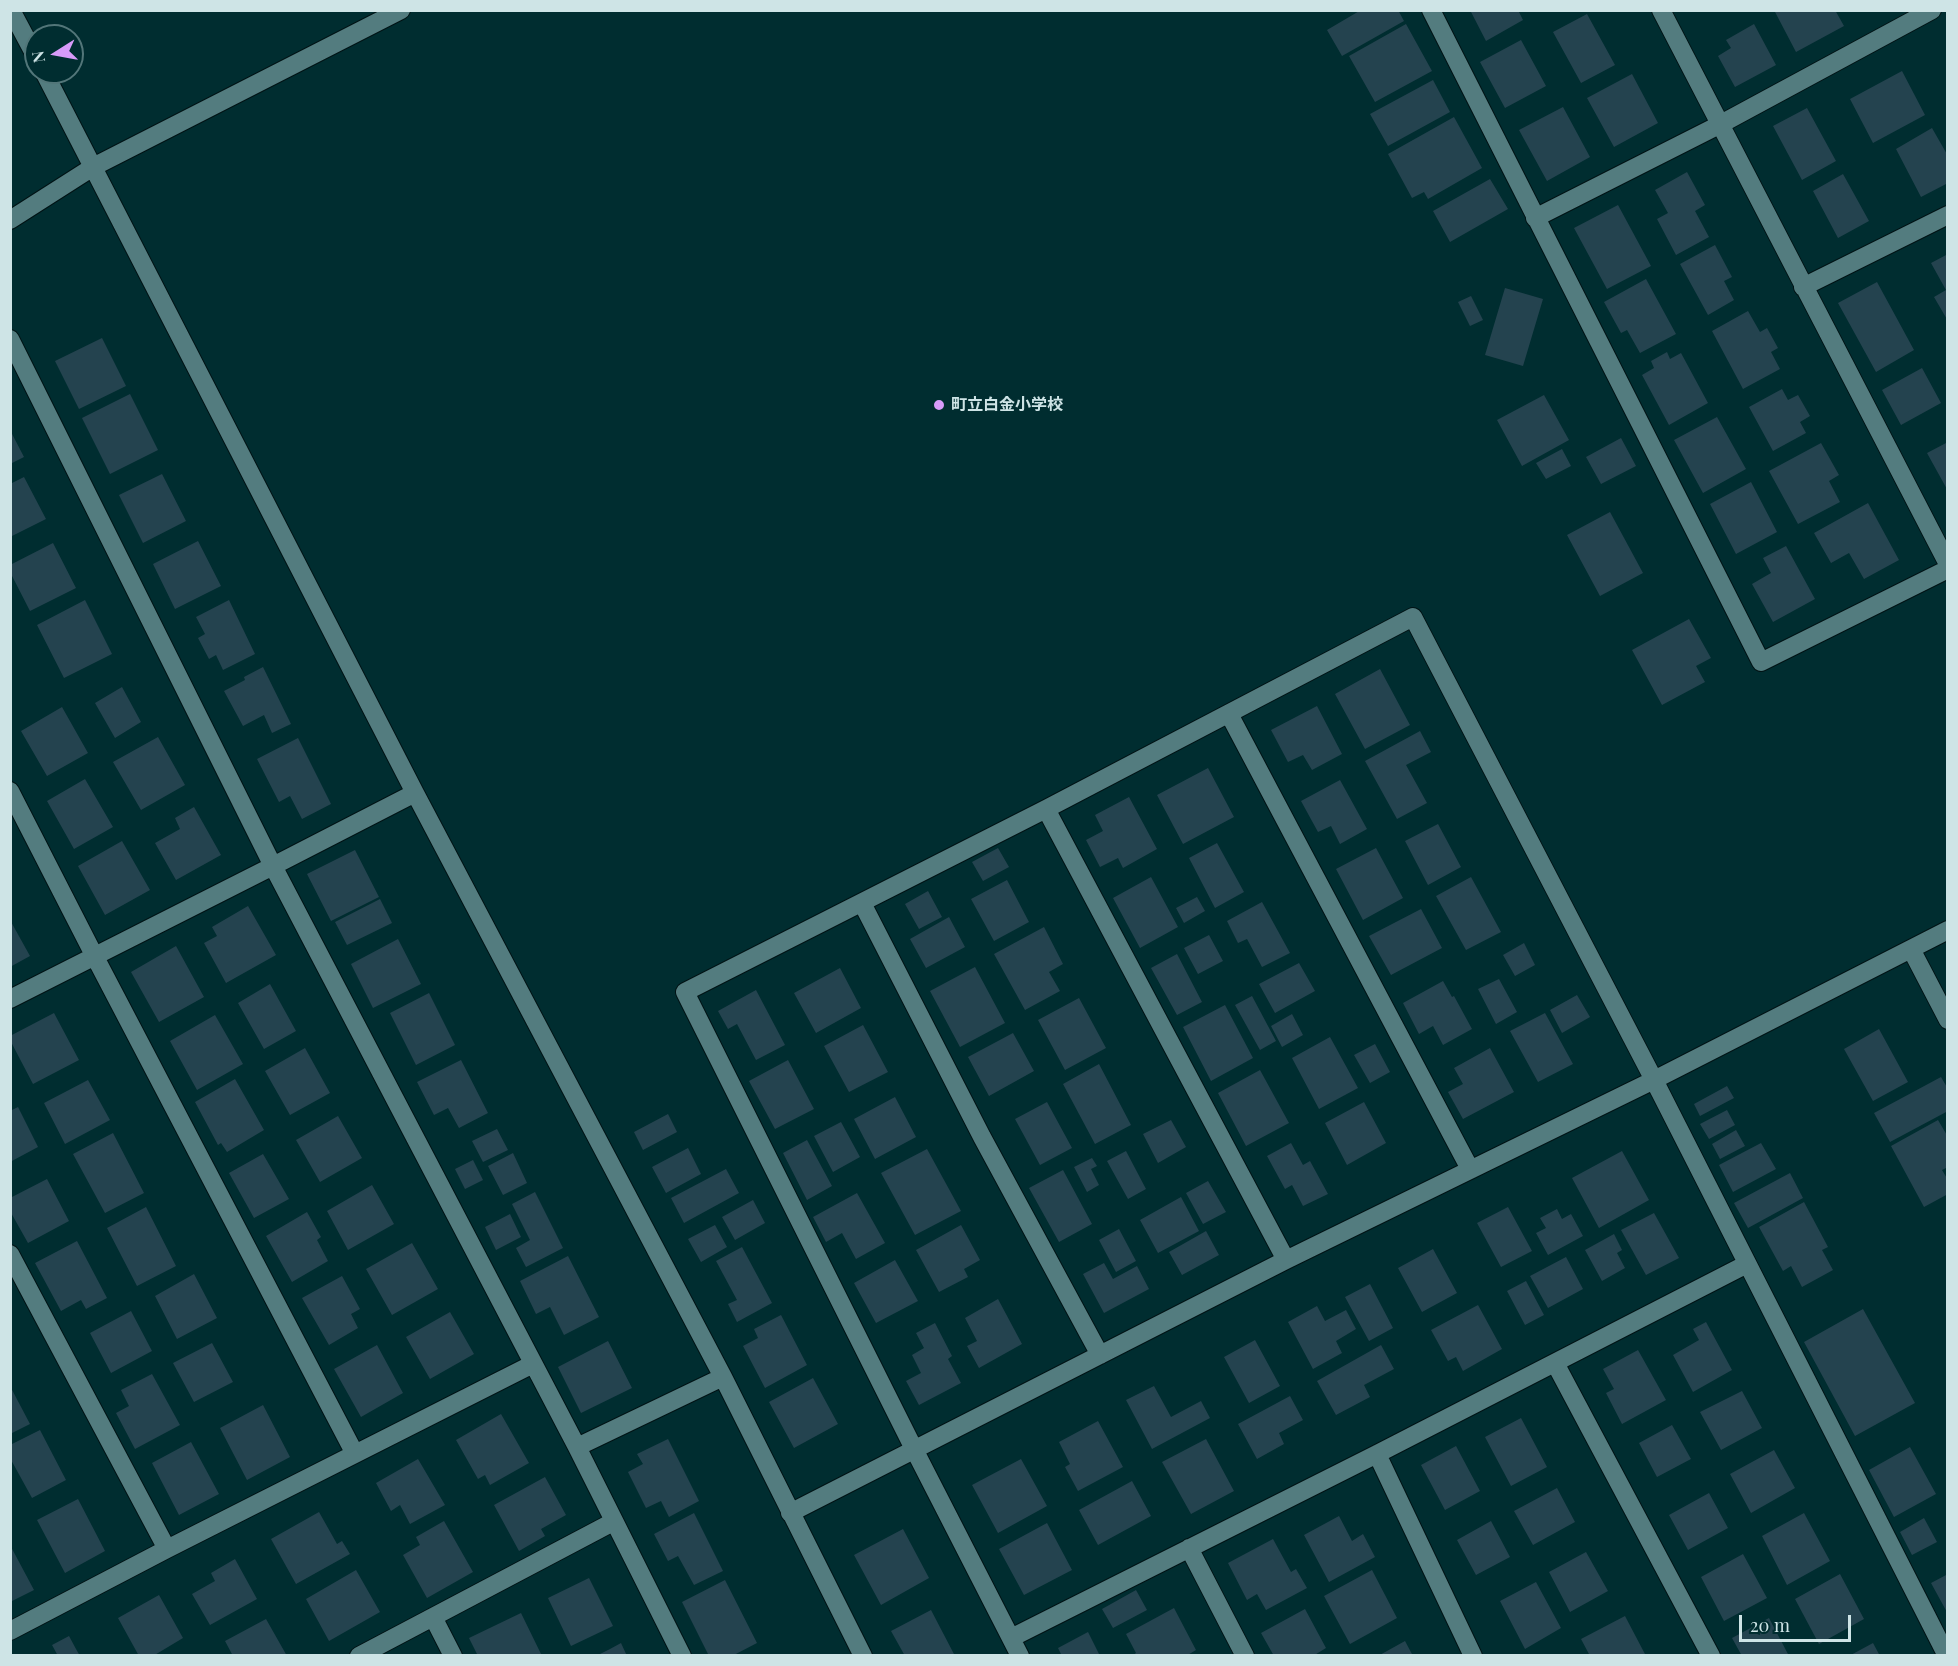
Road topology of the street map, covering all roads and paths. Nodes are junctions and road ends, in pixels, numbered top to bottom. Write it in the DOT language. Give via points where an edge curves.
graph roads {
  1 [pos="12,10"];
  2 [pos="401,10"];
  3 [pos="1431,10"];
  4 [pos="1660,10"];
  5 [pos="1932,10"];
  6 [pos="24,34"];
  7 [pos="50,84"];
  8 [pos="1719,125"];
  9 [pos="93,167"];
  10 [pos="1947,215"];
  11 [pos="1535,218"];
  12 [pos="10,220"];
  13 [pos="1803,287"];
  14 [pos="13,350"];
  15 [pos="1947,564"];
  16 [pos="1947,569"];
  17 [pos="1229,714"];
  18 [pos="10,791"];
  19 [pos="415,793"];
  20 [pos="1046,809"];
  21 [pos="273,866"];
  22 [pos="862,903"];
  23 [pos="1947,930"];
  24 [pos="1911,949"];
  25 [pos="94,955"];
  26 [pos="10,999"];
  27 [pos="1947,1020"];
  28 [pos="1654,1080"];
  29 [pos="1470,1169"];
  30 [pos="10,1254"];
  31 [pos="1286,1260"];
  32 [pos="1747,1264"];
  33 [pos="1100,1356"];
  34 [pos="1555,1363"];
  35 [pos="533,1364"];
  36 [pos="723,1377"];
  37 [pos="577,1447"];
  38 [pos="915,1451"];
  39 [pos="356,1454"];
  40 [pos="1377,1454"];
  41 [pos="790,1514"];
  42 [pos="613,1522"];
  43 [pos="1190,1548"];
  44 [pos="167,1549"];
  45 [pos="433,1617"];
  46 [pos="10,1630"];
  47 [pos="1011,1638"];
  48 [pos="359,1656"];
  49 [pos="453,1656"];
  50 [pos="682,1656"];
  51 [pos="862,1656"];
  52 [pos="1020,1656"];
  53 [pos="1245,1656"];
  54 [pos="1473,1656"];
  55 [pos="1711,1656"];
  56 [pos="1947,1656"];
  1 -- 6 [label="street"];
  2 -- 9 [label="street"];
  3 -- 11 [label="street"];
  4 -- 8 [label="street"];
  5 -- 8 [label="street"];
  7 -- 9 [label="street"];
  8 -- 11 [label="street"];
  8 -- 13 [label="street"];
  9 -- 12 [label="street"];
  9 -- 19 [label="street"];
  10 -- 13 [label="street"];
  11 -- 16 [label="street" via="1761,662"];
  13 -- 15 [label="street"];
  14 -- 21 [label="street"];
  17 -- 20 [label="street"];
  17 -- 28 [label="street" via="1413,617"];
  17 -- 29 [label="street"];
  18 -- 25 [label="street"];
  19 -- 21 [label="street"];
  19 -- 36 [label="street"];
  20 -- 22 [label="street"];
  20 -- 31 [label="street"];
  21 -- 25 [label="street"];
  21 -- 35 [label="street"];
  22 -- 33 [label="street"];
  22 -- 38 [label="street" via="685,992"];
  23 -- 24 [label="street"];
  24 -- 27 [label="street"];
  24 -- 28 [label="street"];
  25 -- 26 [label="street"];
  25 -- 39 [label="street"];
  28 -- 29 [label="street"];
  28 -- 32 [label="street"];
  29 -- 31 [label="street"];
  30 -- 44 [label="street"];
  31 -- 33 [label="street"];
  32 -- 34 [label="street"];
  32 -- 56 [label="street"];
  33 -- 38 [label="street"];
  34 -- 40 [label="street"];
  34 -- 55 [label="street"];
  35 -- 37 [label="street"];
  35 -- 39 [label="street"];
  36 -- 37 [label="street"];
  36 -- 41 [label="street"];
  37 -- 42 [label="street"];
  38 -- 41 [label="street"];
  38 -- 47 [label="street"];
  39 -- 44 [label="street"];
  40 -- 43 [label="street"];
  40 -- 54 [label="street"];
  41 -- 51 [label="street"];
  42 -- 45 [label="street"];
  42 -- 50 [label="street"];
  43 -- 47 [label="street"];
  43 -- 53 [label="street"];
  44 -- 46 [label="street"];
  45 -- 48 [label="street"];
  45 -- 49 [label="street"];
  47 -- 52 [label="street"];
}
